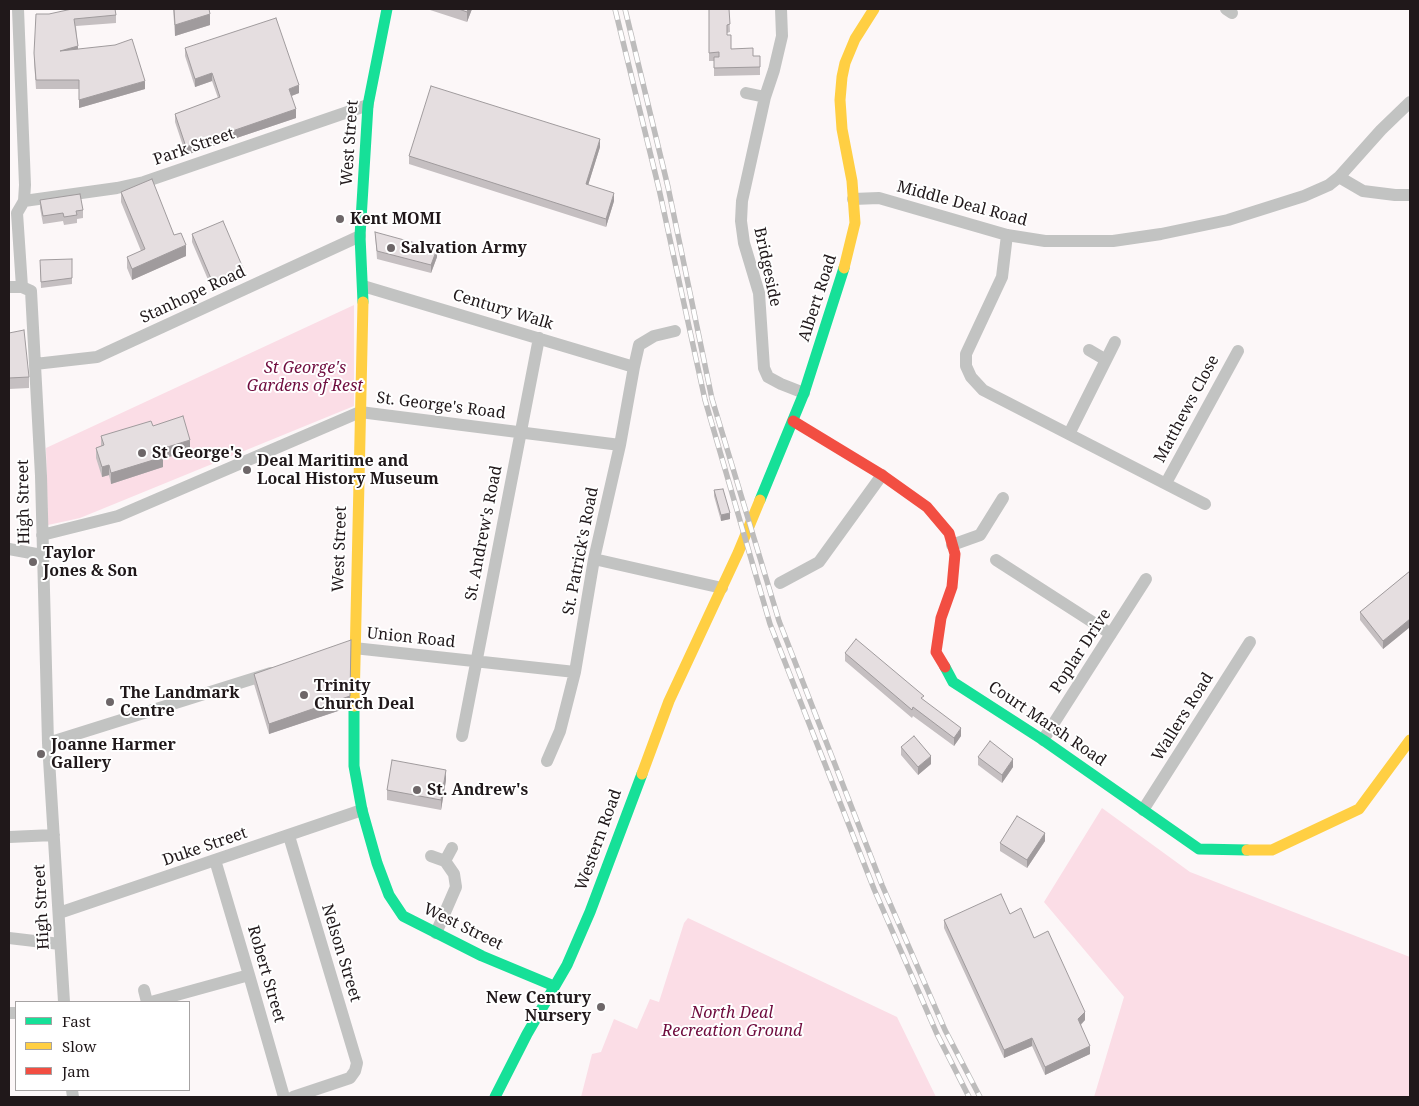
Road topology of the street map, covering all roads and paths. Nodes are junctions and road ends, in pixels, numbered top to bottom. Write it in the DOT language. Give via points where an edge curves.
graph roads {
  1 [pos="18,9"];
  2 [pos="387,9"];
  3 [pos="781,9"];
  4 [pos="874,9"];
  5 [pos="746,93"];
  6 [pos="766,97"];
  7 [pos="1410,102"];
  8 [pos="368,105"];
  9 [pos="1339,177"];
  10 [pos="1410,195"];
  11 [pos="853,198"];
  12 [pos="24,201"];
  13 [pos="1007,235"];
  14 [pos="360,236"];
  15 [pos="363,286"];
  16 [pos="9,287"];
  17 [pos="22,287"];
  18 [pos="675,330"];
  19 [pos="34,336"];
  20 [pos="17,338"];
  21 [pos="539,338"];
  22 [pos="1115,342"];
  23 [pos="1089,350"];
  24 [pos="1238,350"];
  25 [pos="1106,360"];
  26 [pos="35,364"];
  27 [pos="634,367"];
  28 [pos="804,392"];
  29 [pos="360,412"];
  30 [pos="793,422"];
  31 [pos="520,432"];
  32 [pos="1070,434"];
  33 [pos="620,446"];
  34 [pos="882,475"];
  35 [pos="1166,483"];
  36 [pos="1003,498"];
  37 [pos="1205,504"];
  38 [pos="42,535"];
  39 [pos="952,545"];
  40 [pos="9,549"];
  41 [pos="42,555"];
  42 [pos="594,559"];
  43 [pos="996,560"];
  44 [pos="1146,579"];
  45 [pos="780,583"];
  46 [pos="722,588"];
  47 [pos="1111,634"];
  48 [pos="1250,642"];
  49 [pos="354,648"];
  50 [pos="335,653"];
  51 [pos="476,661"];
  52 [pos="279,671"];
  53 [pos="575,672"];
  54 [pos="462,736"];
  55 [pos="1043,740"];
  56 [pos="1410,740"];
  57 [pos="48,743"];
  58 [pos="547,761"];
  59 [pos="362,810"];
  60 [pos="1144,810"];
  61 [pos="54,834"];
  62 [pos="289,836"];
  63 [pos="9,837"];
  64 [pos="452,848"];
  65 [pos="431,856"];
  66 [pos="215,860"];
  67 [pos="445,860"];
  68 [pos="59,913"];
  69 [pos="436,933"];
  70 [pos="9,938"];
  71 [pos="60,944"];
  72 [pos="249,975"];
  73 [pos="554,986"];
  74 [pos="64,1001"];
  75 [pos="155,1001"];
  76 [pos="284,1097"];
  77 [pos="294,1097"];
  78 [pos="495,1097"];
  1 -- 12 [label="street, High Street"];
  2 -- 8 [label="street, West Street"];
  3 -- 6 [label="street, Bridgeside" via="782,36"];
  4 -- 11 [label="street, Albert Road" via="855,39 842,77 842,128"];
  5 -- 6 [label="street"];
  6 -- 28 [label="street, Bridgeside" via="742,201 741,222 759,293 764,368 774,381"];
  7 -- 9 [label="street, Middle Deal Road"];
  8 -- 12 [label="street, Park Street" via="144,182"];
  8 -- 14 [label="street, West Street"];
  9 -- 10 [label="street" via="1363,191"];
  9 -- 13 [label="street, Middle Deal Road" via="1304,196 1228,220 1161,234 1113,241 1074,242"];
  11 -- 13 [label="street, Middle Deal Road" via="879,198"];
  11 -- 28 [label="street, Albert Road" via="855,223 851,247"];
  12 -- 17 [label="street, High Street" via="17,213"];
  13 -- 32 [label="street, Matthews Close" via="1002,277 966,354 966,366 971,378 983,390"];
  14 -- 15 [label="street, West Street"];
  14 -- 26 [label="street, Stanhope Road" via="97,357"];
  15 -- 21 [label="street, Century Walk"];
  15 -- 29 [label="street, West Street"];
  16 -- 17 [label="street"];
  17 -- 19 [label="street, High Street" via="31,291"];
  18 -- 27 [label="street, St. Patrick's Road" via="654,336 639,345"];
  19 -- 20 [label="street"];
  19 -- 26 [label="street, High Street"];
  21 -- 27 [label="street, Century Walk"];
  21 -- 31 [label="street, St. Andrew's Road"];
  22 -- 25 [label="street"];
  23 -- 25 [label="street"];
  24 -- 35 [label="street, Matthews Close"];
  25 -- 32 [label="street"];
  26 -- 38 [label="street, High Street"];
  27 -- 33 [label="street, St. Patrick's Road"];
  28 -- 30 [label="street, Albert Road"];
  29 -- 31 [label="street, St. George's Road"];
  29 -- 38 [label="street, St. George's Road" via="118,516"];
  29 -- 49 [label="street, West Street"];
  30 -- 34 [label="street, Court Marsh Road"];
  30 -- 46 [label="street, Albert Road"];
  31 -- 33 [label="street, St. George's Road"];
  31 -- 51 [label="street, St. Andrew's Road"];
  32 -- 35 [label="street, Matthews Close"];
  33 -- 42 [label="street, St. Patrick's Road"];
  34 -- 39 [label="street, Court Marsh Road" via="927,506 949,534"];
  34 -- 45 [label="street" via="819,562"];
  35 -- 37 [label="street, Matthews Close"];
  36 -- 39 [label="street" via="980,535"];
  38 -- 41 [label="street, High Street"];
  39 -- 55 [label="street, Court Marsh Road" via="955,554 952,587 941,618 936,652 953,682"];
  40 -- 41 [label="street"];
  41 -- 57 [label="street, High Street"];
  42 -- 46 [label="street"];
  42 -- 53 [label="street, St. Patrick's Road"];
  43 -- 47 [label="street"];
  44 -- 47 [label="street, Poplar Drive"];
  46 -- 73 [label="street, Western Road" via="669,701 590,912 567,965"];
  47 -- 55 [label="street, Poplar Drive"];
  48 -- 60 [label="street, Wallers Road"];
  49 -- 50 [label="street, Union Road"];
  49 -- 51 [label="street, Union Road"];
  49 -- 59 [label="street, West Street" via="354,766"];
  51 -- 53 [label="street, Union Road"];
  51 -- 54 [label="street, St. Andrew's Road"];
  52 -- 57 [label="street"];
  53 -- 58 [label="street, St. Patrick's Road" via="560,731"];
  55 -- 60 [label="street, Court Marsh Road"];
  56 -- 60 [label="street, Court Marsh Road" via="1359,809 1272,850 1199,849"];
  57 -- 61 [label="street, High Street"];
  59 -- 62 [label="street, Duke Street"];
  59 -- 69 [label="street, West Street" via="388,895 404,916"];
  61 -- 63 [label="street"];
  61 -- 68 [label="street, High Street"];
  62 -- 66 [label="street, Duke Street"];
  62 -- 77 [label="street, Nelson Street" via="357,1063 350,1078"];
  64 -- 67 [label="street"];
  65 -- 67 [label="street"];
  66 -- 68 [label="street, Duke Street"];
  66 -- 72 [label="street, Robert Street"];
  67 -- 69 [label="street" via="454,874 456,888"];
  68 -- 71 [label="street, High Street"];
  69 -- 73 [label="street, West Street"];
  70 -- 71 [label="street"];
  71 -- 74 [label="street, High Street"];
  72 -- 75 [label="street"];
  72 -- 76 [label="street, Robert Street"];
  73 -- 78 [label="street, Western Road"];
}
